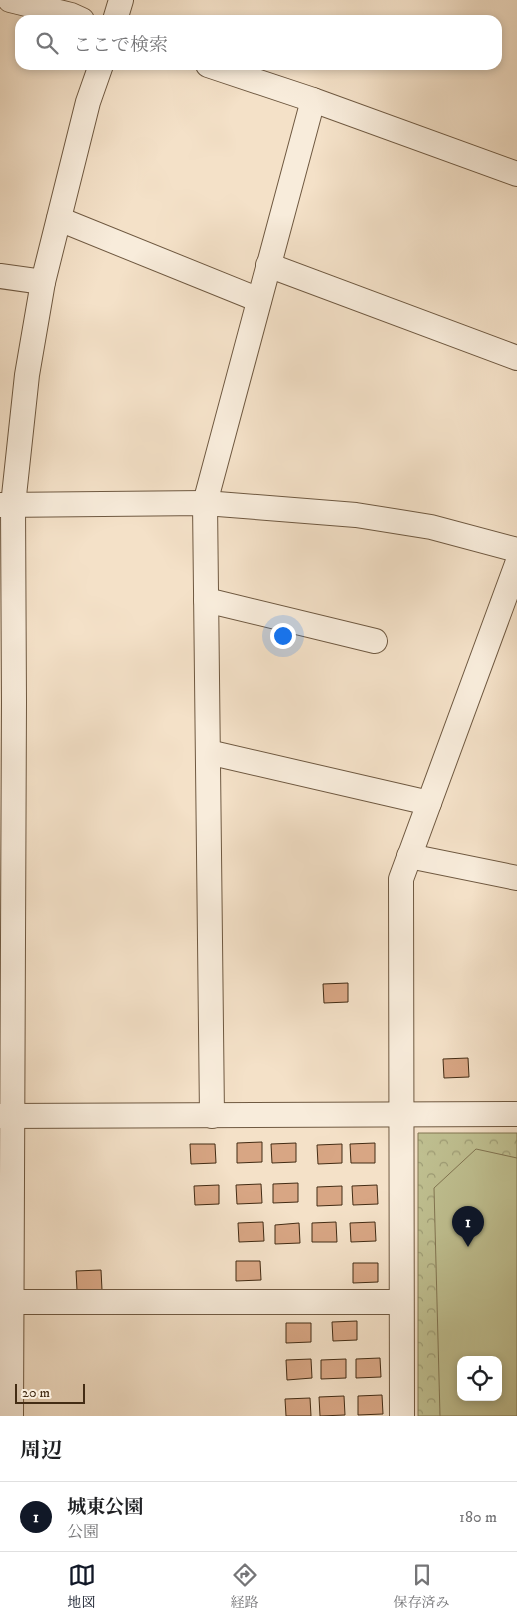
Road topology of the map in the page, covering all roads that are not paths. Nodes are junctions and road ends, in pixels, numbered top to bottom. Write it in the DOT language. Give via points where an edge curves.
graph roads {
  1 [pos="10,0"];
  2 [pos="121,0"];
  3 [pos="71,15"];
  4 [pos="116,15"];
  5 [pos="99,70"];
  6 [pos="223,70"];
  7 [pos="313,100"];
  8 [pos="517,174"];
  9 [pos="59,219"];
  10 [pos="268,265"];
  11 [pos="0,276"];
  12 [pos="43,282"];
  13 [pos="259,300"];
  14 [pos="517,358"];
  15 [pos="205,503"];
  16 [pos="6,505"];
  17 [pos="517,550"];
  18 [pos="517,564"];
  19 [pos="206,600"];
  20 [pos="375,641"];
  21 [pos="208,752"];
  22 [pos="429,803"];
  23 [pos="409,856"];
  24 [pos="517,878"];
  25 [pos="400,1114"];
  26 [pos="517,1114"];
  27 [pos="6,1116"];
  28 [pos="212,1116"];
  29 [pos="12,1302"];
  30 [pos="401,1302"];
  31 [pos="11,1416"];
  32 [pos="402,1416"];
  1 -- 3 [label="street"];
  2 -- 4 [label="street"];
  5 -- 9 [label="street" via="88,102"];
  6 -- 7 [label="street"];
  7 -- 8 [label="street"];
  7 -- 10 [label="street"];
  9 -- 12 [label="street"];
  9 -- 13 [label="street"];
  10 -- 13 [label="street"];
  10 -- 14 [label="street"];
  11 -- 12 [label="street"];
  12 -- 16 [label="street"];
  13 -- 15 [label="street"];
  15 -- 16 [label="street"];
  15 -- 17 [label="street" via="356,515 431,527"];
  15 -- 19 [label="street"];
  16 -- 27 [label="street" via="14,702"];
  18 -- 22 [label="street"];
  19 -- 20 [label="street"];
  19 -- 21 [label="street"];
  21 -- 22 [label="street"];
  21 -- 28 [label="street"];
  22 -- 23 [label="street"];
  23 -- 24 [label="street"];
  23 -- 25 [label="street" via="401,879"];
  25 -- 26 [label="street"];
  25 -- 28 [label="street"];
  25 -- 30 [label="street"];
  27 -- 28 [label="street"];
  27 -- 29 [label="street"];
  29 -- 30 [label="street"];
  29 -- 31 [label="street"];
  30 -- 32 [label="street"];
}
